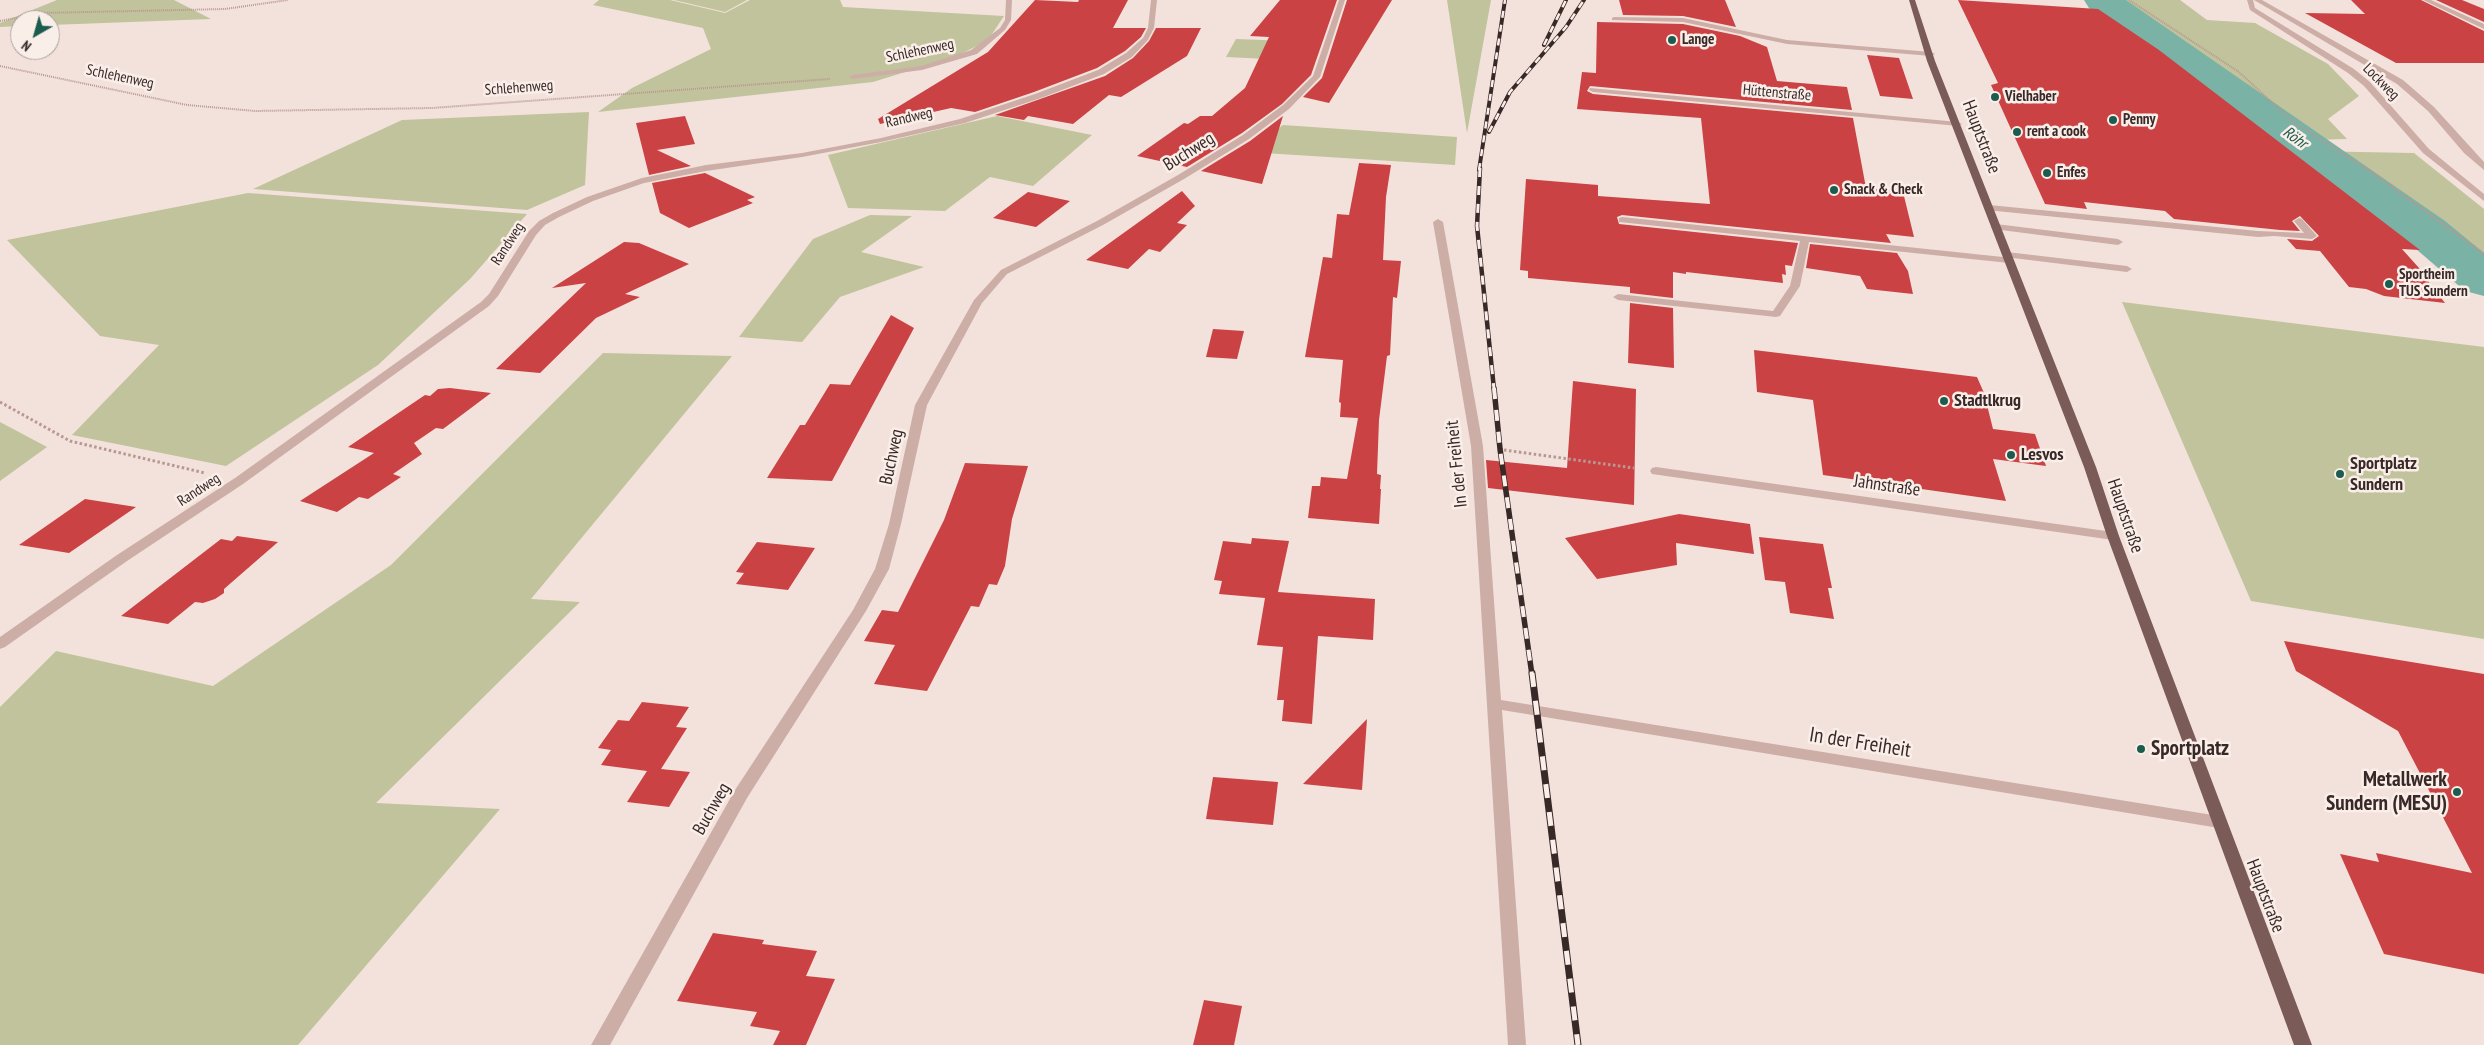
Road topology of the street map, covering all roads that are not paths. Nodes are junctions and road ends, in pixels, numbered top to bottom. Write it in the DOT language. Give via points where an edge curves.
graph roads {
  1 [pos="1010,0"];
  2 [pos="1154,0"];
  3 [pos="1342,0"];
  4 [pos="1912,0"];
  5 [pos="2250,0"];
  6 [pos="2257,0"];
  7 [pos="2426,0"];
  8 [pos="1614,19"];
  9 [pos="2484,27"];
  10 [pos="1931,54"];
  11 [pos="853,77"];
  12 [pos="1593,90"];
  13 [pos="1958,124"];
  14 [pos="2484,167"];
  15 [pos="2484,198"];
  16 [pos="1989,208"];
  17 [pos="1622,220"];
  18 [pos="2299,221"];
  19 [pos="1438,222"];
  20 [pos="1996,227"];
  21 [pos="1805,240"];
  22 [pos="2118,242"];
  23 [pos="2008,258"];
  24 [pos="2127,269"];
  25 [pos="1618,297"];
  26 [pos="1656,471"];
  27 [pos="2113,536"];
  28 [pos="0,644"];
  29 [pos="1495,704"];
  30 [pos="2219,822"];
  31 [pos="600,1045"];
  32 [pos="1517,1045"];
  33 [pos="2303,1045"];
  1 -- 11 [label="street, Schlehenweg" via="1008,20 1003,29 974,52 922,68"];
  2 -- 28 [label="street, Randweg" via="1151,28 1146,39 1129,55 1101,72 1038,96 962,121 881,140 642,181 556,215 532,233 486,304 239,481"];
  3 -- 31 [label="street, Buchweg" via="1316,77 1286,107 1246,137 1182,177 1004,272 978,302 921,405 882,569 859,611 741,794"];
  4 -- 10 [label="main road, Hauptstraße"];
  5 -- 15 [label="street, Lockweg" via="2252,9 2367,84 2426,151"];
  6 -- 14 [label="street, Lockweg" via="2400,82 2431,109"];
  7 -- 9 [label="street"];
  8 -- 10 [label="street" via="1683,20 1773,40"];
  10 -- 13 [label="main road, Hauptstraße" via="1936,74"];
  12 -- 13 [label="street, Hüttenstraße"];
  13 -- 16 [label="main road, Hauptstraße"];
  16 -- 18 [label="street" via="2258,234 2312,236"];
  16 -- 20 [label="main road, Hauptstraße"];
  17 -- 21 [label="street"];
  19 -- 29 [label="street, In der Freiheit" via="1476,446"];
  20 -- 22 [label="street"];
  20 -- 23 [label="main road, Hauptstraße"];
  21 -- 23 [label="street"];
  21 -- 25 [label="street" via="1796,286 1776,314"];
  23 -- 24 [label="street"];
  23 -- 27 [label="main road, Hauptstraße" via="2090,467"];
  26 -- 27 [label="street, Jahnstraße"];
  27 -- 30 [label="main road, Hauptstraße"];
  29 -- 30 [label="street, In der Freiheit"];
  29 -- 32 [label="street, In der Freiheit"];
  30 -- 33 [label="main road, Hauptstraße"];
}
